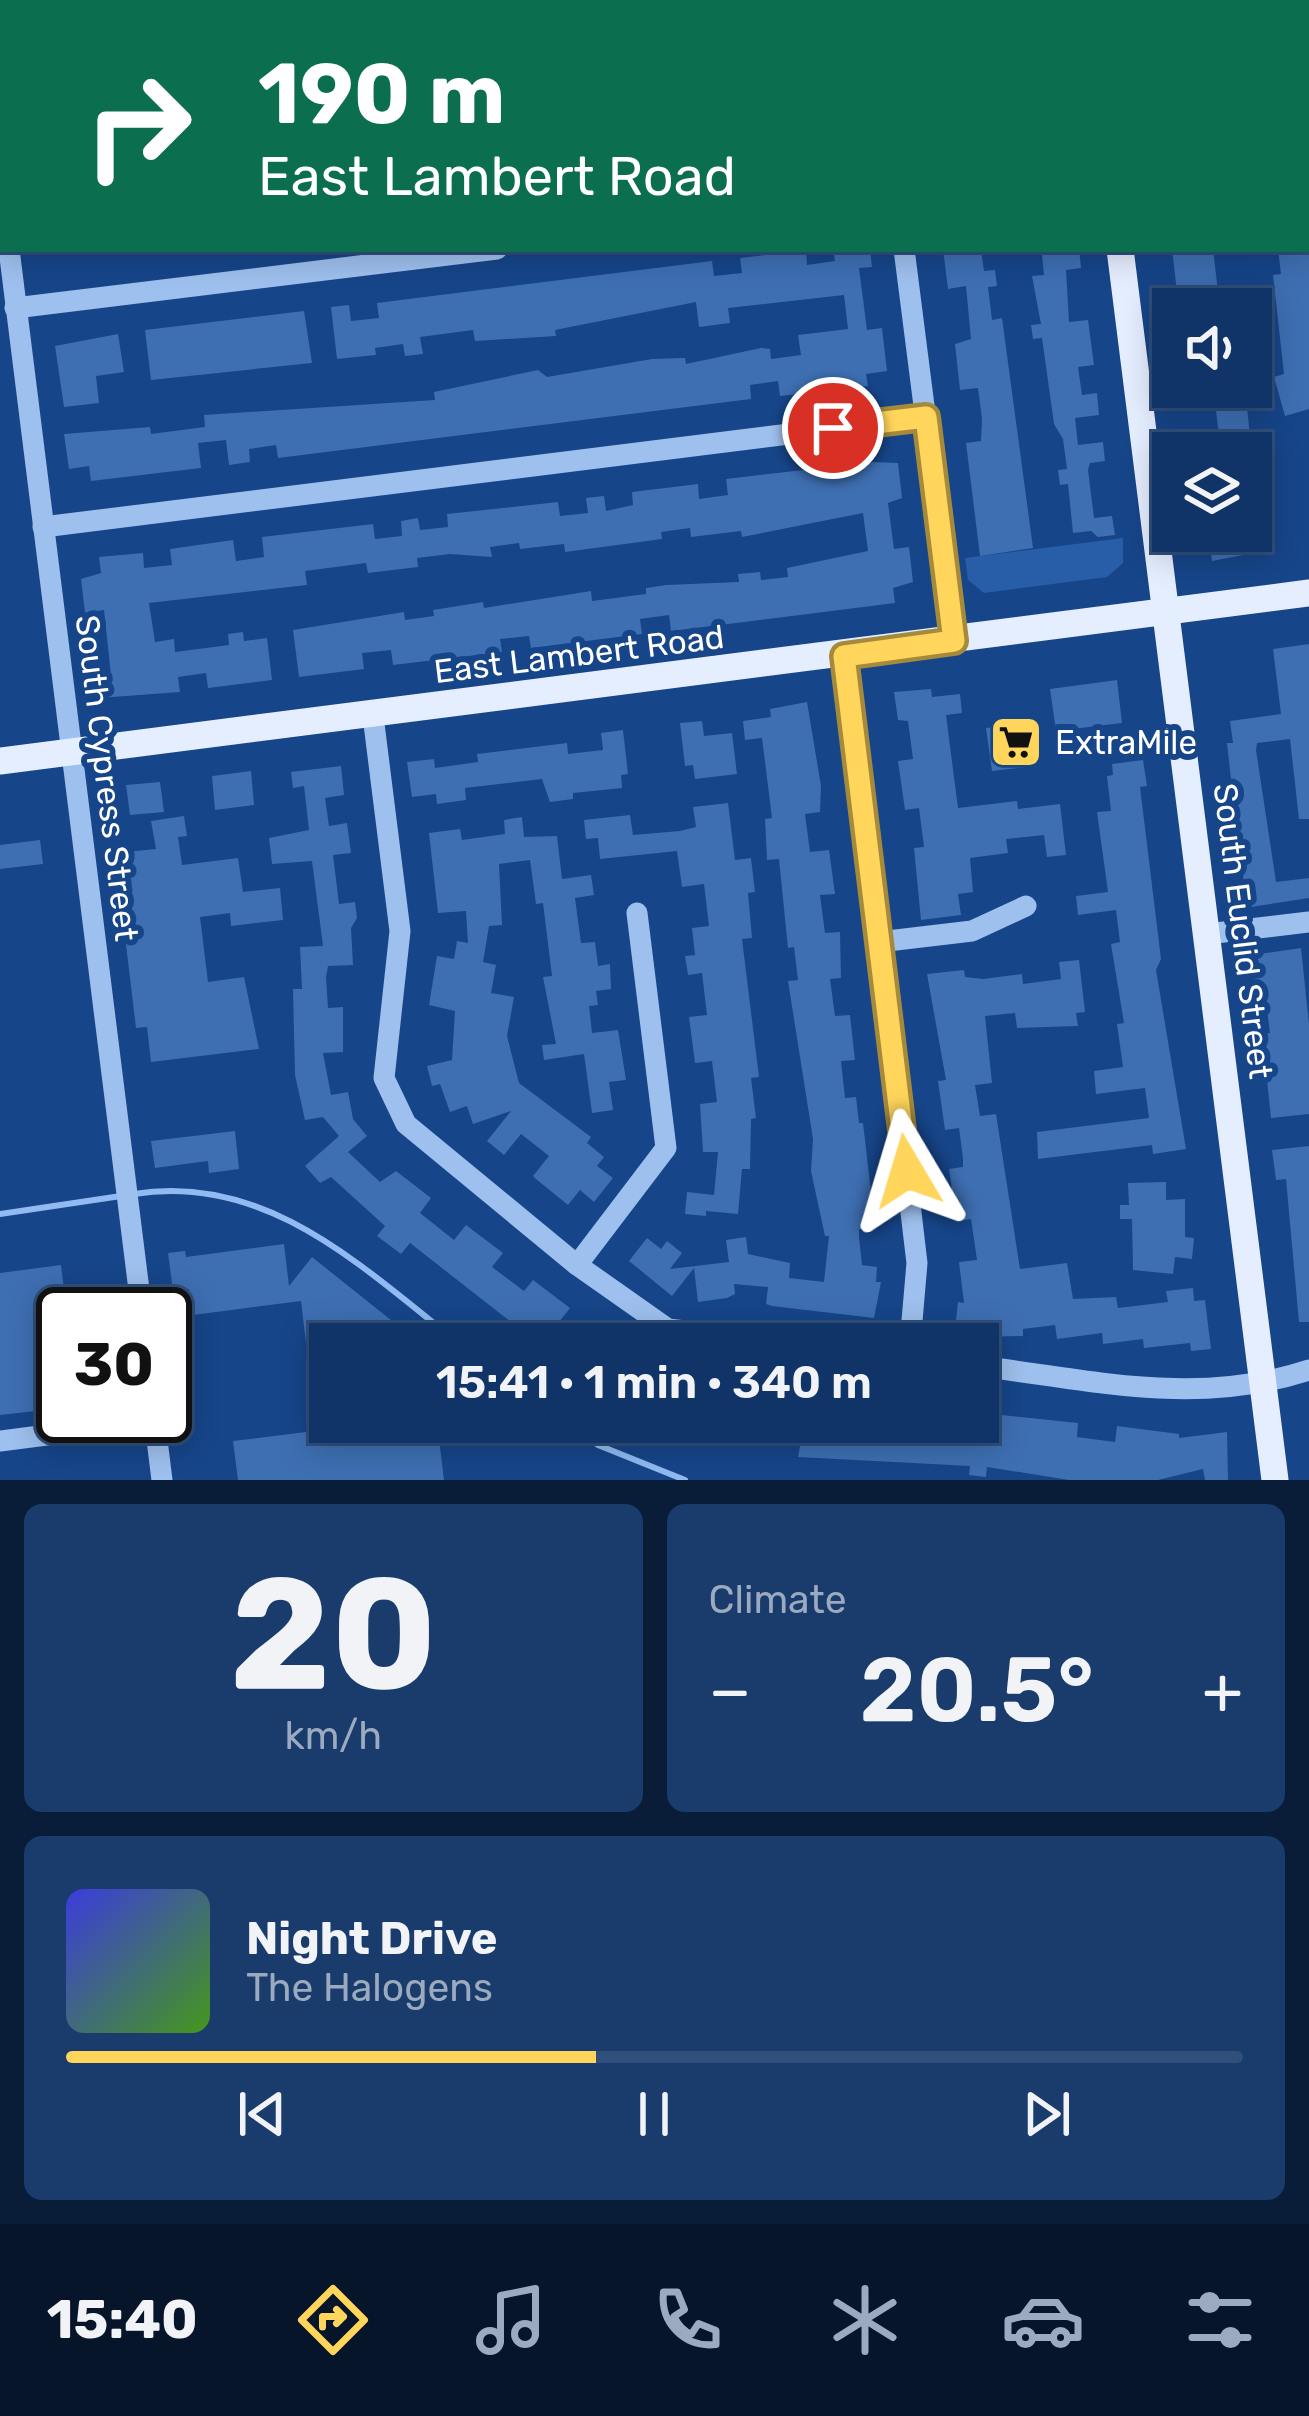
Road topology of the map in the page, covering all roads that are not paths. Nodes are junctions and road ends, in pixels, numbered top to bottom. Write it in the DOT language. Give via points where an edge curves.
graph roads {
  1 [pos="9,252"];
  2 [pos="473,252"];
  3 [pos="904,252"];
  4 [pos="1120,252"];
  5 [pos="16,308"];
  6 [pos="926,417"];
  7 [pos="43,527"];
  8 [pos="1309,593"];
  9 [pos="1166,613"];
  10 [pos="954,641"];
  11 [pos="844,656"];
  12 [pos="373,716"];
  13 [pos="69,754"];
  14 [pos="0,761"];
  15 [pos="1026,906"];
  16 [pos="637,913"];
  17 [pos="1309,922"];
  18 [pos="1207,934"];
  19 [pos="879,942"];
  20 [pos="578,1264"];
  21 [pos="139,1287"];
  22 [pos="660,1323"];
  23 [pos="912,1323"];
  24 [pos="999,1369"];
  25 [pos="1309,1370"];
  26 [pos="1263,1385"];
  27 [pos="36,1436"];
  28 [pos="0,1441"];
  29 [pos="158,1443"];
  30 [pos="162,1480"];
  31 [pos="1275,1480"];
  1 -- 5 [label="street, South Cypress Street"];
  2 -- 5 [label="street"];
  3 -- 6 [label="street"];
  4 -- 9 [label="main road, South Euclid Street"];
  5 -- 7 [label="street, South Cypress Street"];
  6 -- 7 [label="street"];
  6 -- 10 [label="street"];
  7 -- 13 [label="street, South Cypress Street"];
  8 -- 9 [label="main road, East Lambert Road"];
  9 -- 10 [label="main road, East Lambert Road"];
  9 -- 18 [label="main road, South Euclid Street"];
  10 -- 11 [label="main road, East Lambert Road"];
  11 -- 12 [label="main road, East Lambert Road"];
  11 -- 19 [label="street"];
  12 -- 13 [label="main road, East Lambert Road"];
  12 -- 20 [label="street" via="400,931 384,1078 406,1124"];
  13 -- 14 [label="main road, East Lambert Road"];
  13 -- 21 [label="street, South Cypress Street"];
  15 -- 19 [label="street" via="972,931"];
  16 -- 20 [label="street" via="666,1148"];
  17 -- 18 [label="street"];
  18 -- 26 [label="main road, South Euclid Street"];
  19 -- 23 [label="street" via="917,1263"];
  20 -- 22 [label="street"];
  24 -- 26 [label="street" via="1194,1393"];
  25 -- 26 [label="street"];
  26 -- 31 [label="main road, South Euclid Street"];
  27 -- 28 [label="street"];
  29 -- 30 [label="street"];
}
